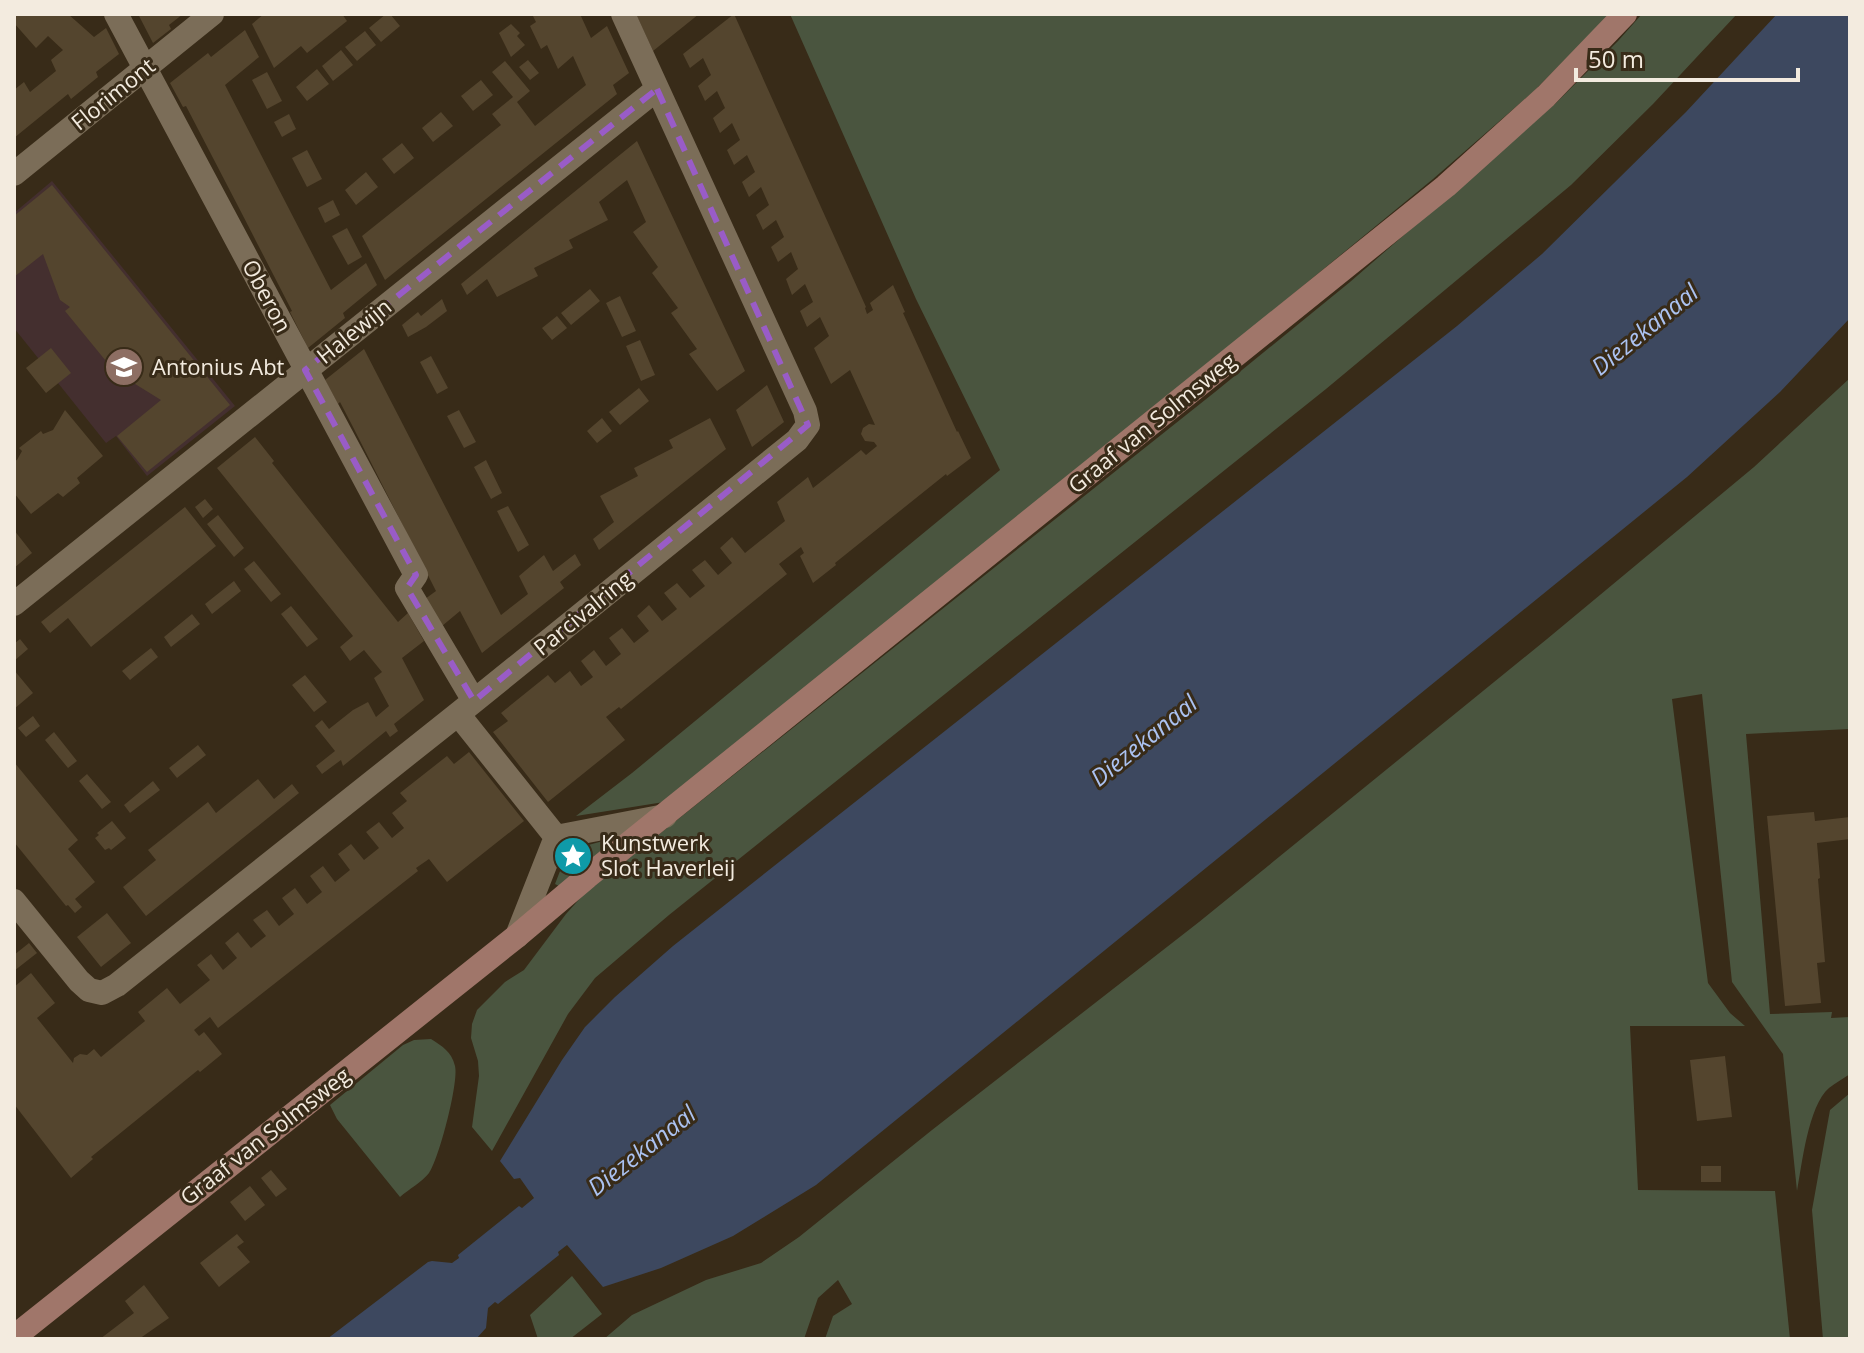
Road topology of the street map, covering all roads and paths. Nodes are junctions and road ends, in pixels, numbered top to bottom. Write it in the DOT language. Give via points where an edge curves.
graph roads {
  1 [pos="116,14"];
  2 [pos="212,14"];
  3 [pos="623,14"];
  4 [pos="1625,14"];
  5 [pos="153,62"];
  6 [pos="657,89"];
  7 [pos="14,174"];
  8 [pos="311,365"];
  9 [pos="14,604"];
  10 [pos="466,707"];
  11 [pos="665,816"];
  12 [pos="556,837"];
  13 [pos="14,901"];
  14 [pos="517,936"];
  15 [pos="14,1337"];
  1 -- 5 [label="street, Oberon"];
  2 -- 5 [label="street, Florimont"];
  3 -- 6 [label="street, Parcivalring"];
  4 -- 11 [label="street, Graaf van Solmsweg" via="1546,96 1446,186"];
  5 -- 7 [label="street, Florimont"];
  5 -- 8 [label="street, Oberon"];
  6 -- 8 [label="street, Halewijn"];
  6 -- 10 [label="street, Parcivalring" via="808,425 797,440"];
  8 -- 9 [label="street, Halewijn"];
  8 -- 10 [label="street, Oberon" via="416,575 407,588"];
  10 -- 12 [label="street"];
  10 -- 13 [label="street, Parcivalring" via="102,993 79,981"];
  11 -- 12 [label="street, Graaf van Solmsweg"];
  11 -- 14 [label="street, Graaf van Solmsweg"];
  12 -- 14 [label="street, Graaf van Solmsweg"];
  14 -- 15 [label="street, Graaf van Solmsweg"];
}
